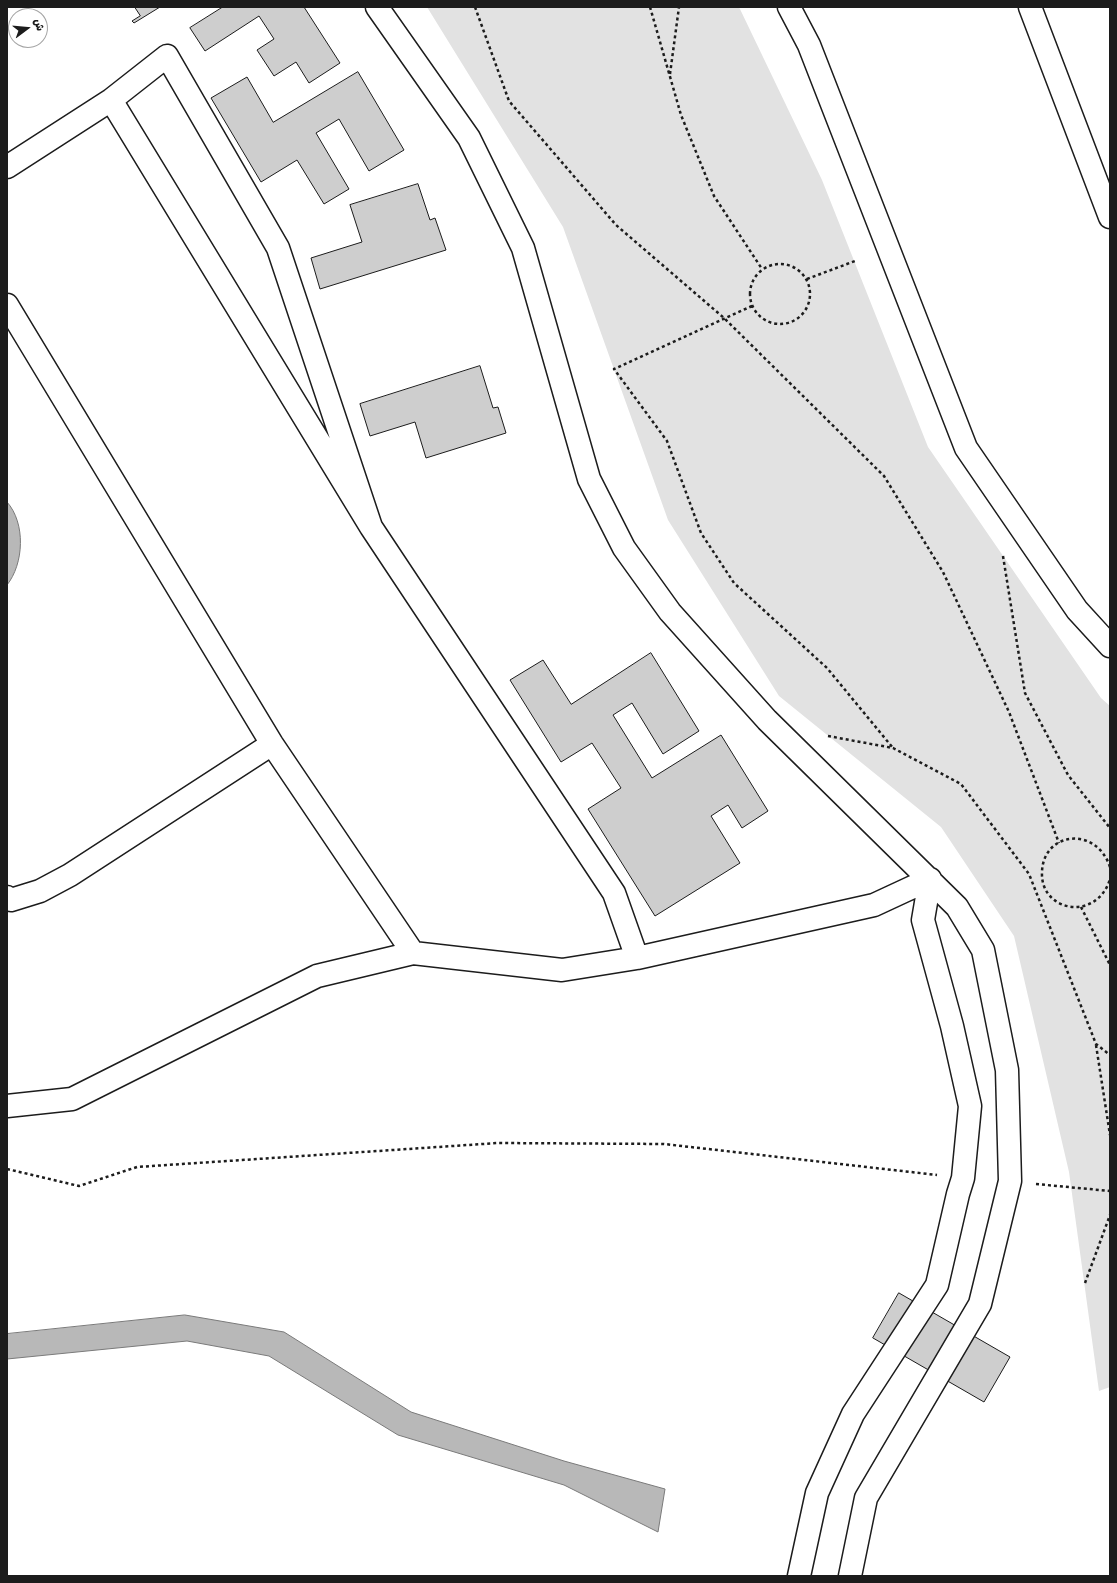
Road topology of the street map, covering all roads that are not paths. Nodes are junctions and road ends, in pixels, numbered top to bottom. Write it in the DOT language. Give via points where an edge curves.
graph roads {
  1 [pos="376,7"];
  2 [pos="789,7"];
  3 [pos="1030,7"];
  4 [pos="111,100"];
  5 [pos="7,167"];
  6 [pos="1110,216"];
  7 [pos="7,304"];
  8 [pos="371,527"];
  9 [pos="1110,646"];
  10 [pos="272,744"];
  11 [pos="930,879"];
  12 [pos="7,897"];
  13 [pos="413,953"];
  14 [pos="637,958"];
  15 [pos="7,1106"];
  16 [pos="799,1576"];
  17 [pos="850,1576"];
  1 -- 11 [label="street" via="469,138 523,248 589,479 624,548 670,612 767,720"];
  2 -- 9 [label="street" via="809,45 966,448 1076,610"];
  3 -- 6 [label="street"];
  4 -- 5 [label="street"];
  4 -- 8 [label="street"];
  4 -- 8 [label="street" via="167,56 278,248"];
  7 -- 10 [label="street"];
  8 -- 14 [label="street" via="614,893"];
  10 -- 12 [label="street" via="70,875 40,891 11,900"];
  10 -- 13 [label="street"];
  11 -- 14 [label="street" via="874,905"];
  11 -- 16 [label="street" via="922,920 952,1026 970,1106 963,1178 937,1285 853,1414 817,1493"];
  11 -- 17 [label="street" via="957,907 983,950 1007,1070 1010,1181 980,1304 866,1498"];
  13 -- 14 [label="street" via="562,970"];
  13 -- 15 [label="street" via="317,976 72,1099"];
}
